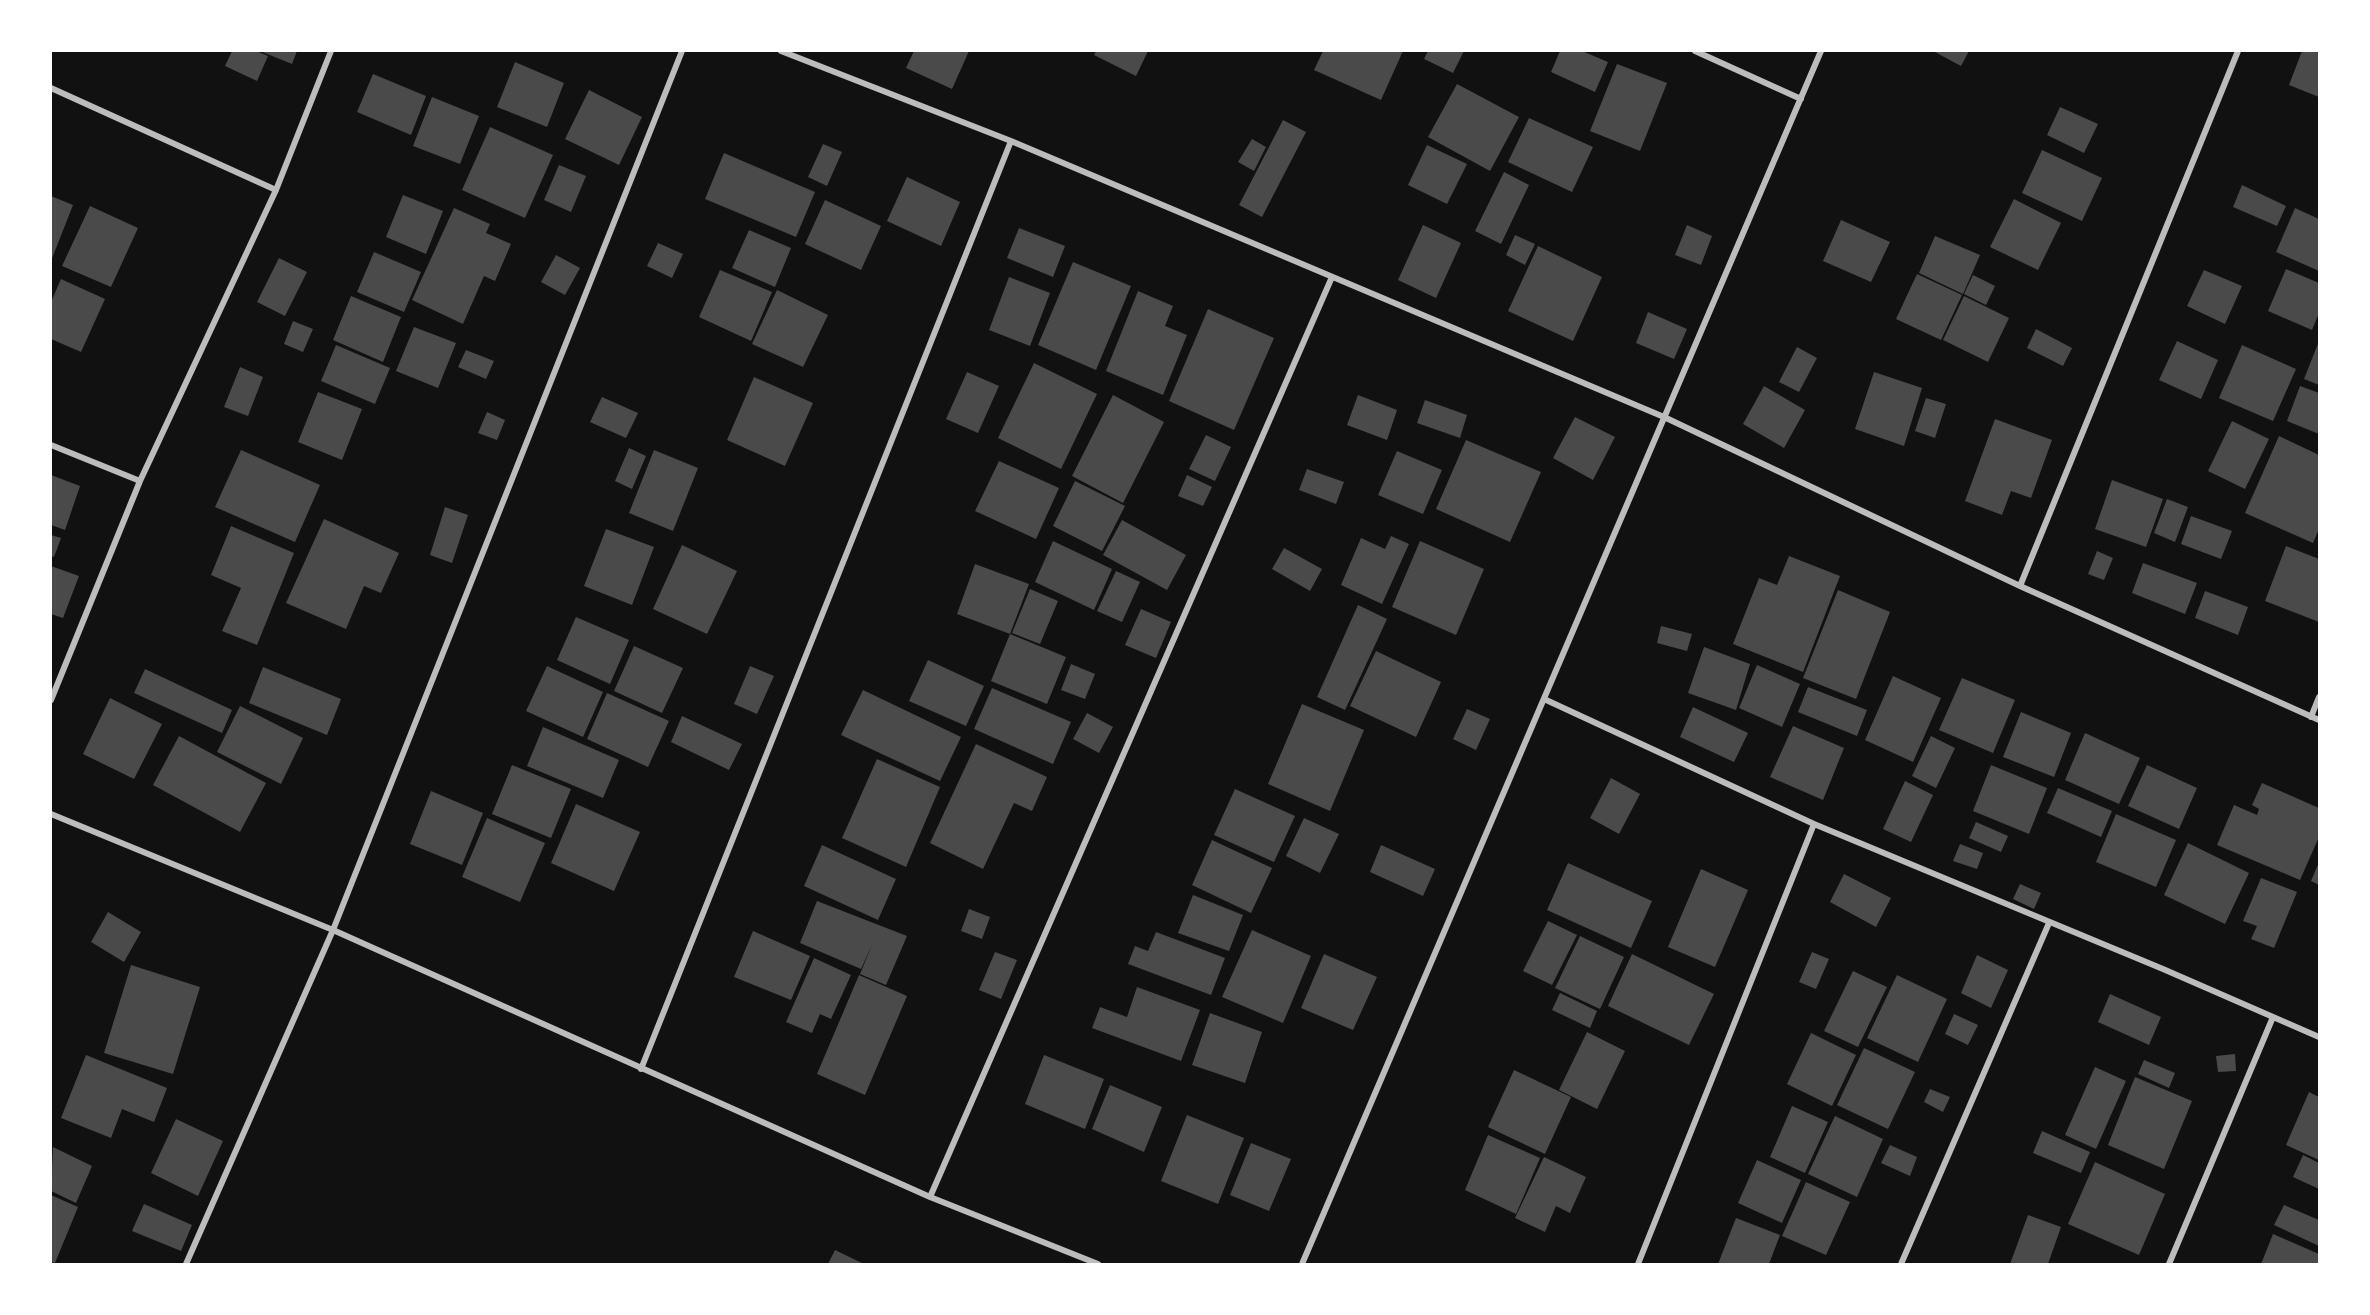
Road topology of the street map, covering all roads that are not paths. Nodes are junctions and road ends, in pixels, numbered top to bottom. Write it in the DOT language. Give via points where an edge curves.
graph roads {
  1 [pos="331,51"];
  2 [pos="682,51"];
  3 [pos="781,51"];
  4 [pos="1695,51"];
  5 [pos="1821,51"];
  6 [pos="2238,51"];
  7 [pos="51,88"];
  8 [pos="1801,99"];
  9 [pos="1011,141"];
  10 [pos="276,190"];
  11 [pos="1332,277"];
  12 [pos="1664,417"];
  13 [pos="51,445"];
  14 [pos="140,481"];
  15 [pos="2020,586"];
  16 [pos="2319,697"];
  17 [pos="1544,699"];
  18 [pos="51,700"];
  19 [pos="2311,717"];
  20 [pos="2319,720"];
  21 [pos="51,814"];
  22 [pos="1814,824"];
  23 [pos="2049,923"];
  24 [pos="333,930"];
  25 [pos="2273,1017"];
  26 [pos="2319,1037"];
  27 [pos="640,1069"];
  28 [pos="930,1197"];
  29 [pos="186,1264"];
  30 [pos="1098,1264"];
  31 [pos="1302,1264"];
  32 [pos="1638,1264"];
  33 [pos="1901,1264"];
  34 [pos="2169,1264"];
  1 -- 10 [label="street"];
  2 -- 24 [label="street"];
  3 -- 9 [label="street"];
  4 -- 8 [label="street"];
  5 -- 8 [label="street"];
  6 -- 15 [label="street"];
  7 -- 10 [label="street"];
  8 -- 12 [label="street"];
  9 -- 11 [label="street"];
  9 -- 27 [label="street"];
  10 -- 14 [label="street"];
  11 -- 12 [label="street"];
  11 -- 28 [label="street"];
  12 -- 15 [label="street"];
  12 -- 17 [label="street"];
  13 -- 14 [label="street"];
  14 -- 18 [label="street"];
  15 -- 19 [label="street"];
  16 -- 19 [label="street"];
  17 -- 22 [label="street"];
  17 -- 31 [label="street"];
  19 -- 20 [label="street"];
  21 -- 24 [label="street"];
  22 -- 23 [label="street"];
  22 -- 32 [label="street"];
  23 -- 25 [label="street"];
  23 -- 33 [label="street"];
  24 -- 27 [label="street"];
  24 -- 29 [label="street"];
  25 -- 26 [label="street"];
  25 -- 34 [label="street"];
  27 -- 28 [label="street"];
  28 -- 30 [label="street"];
}
